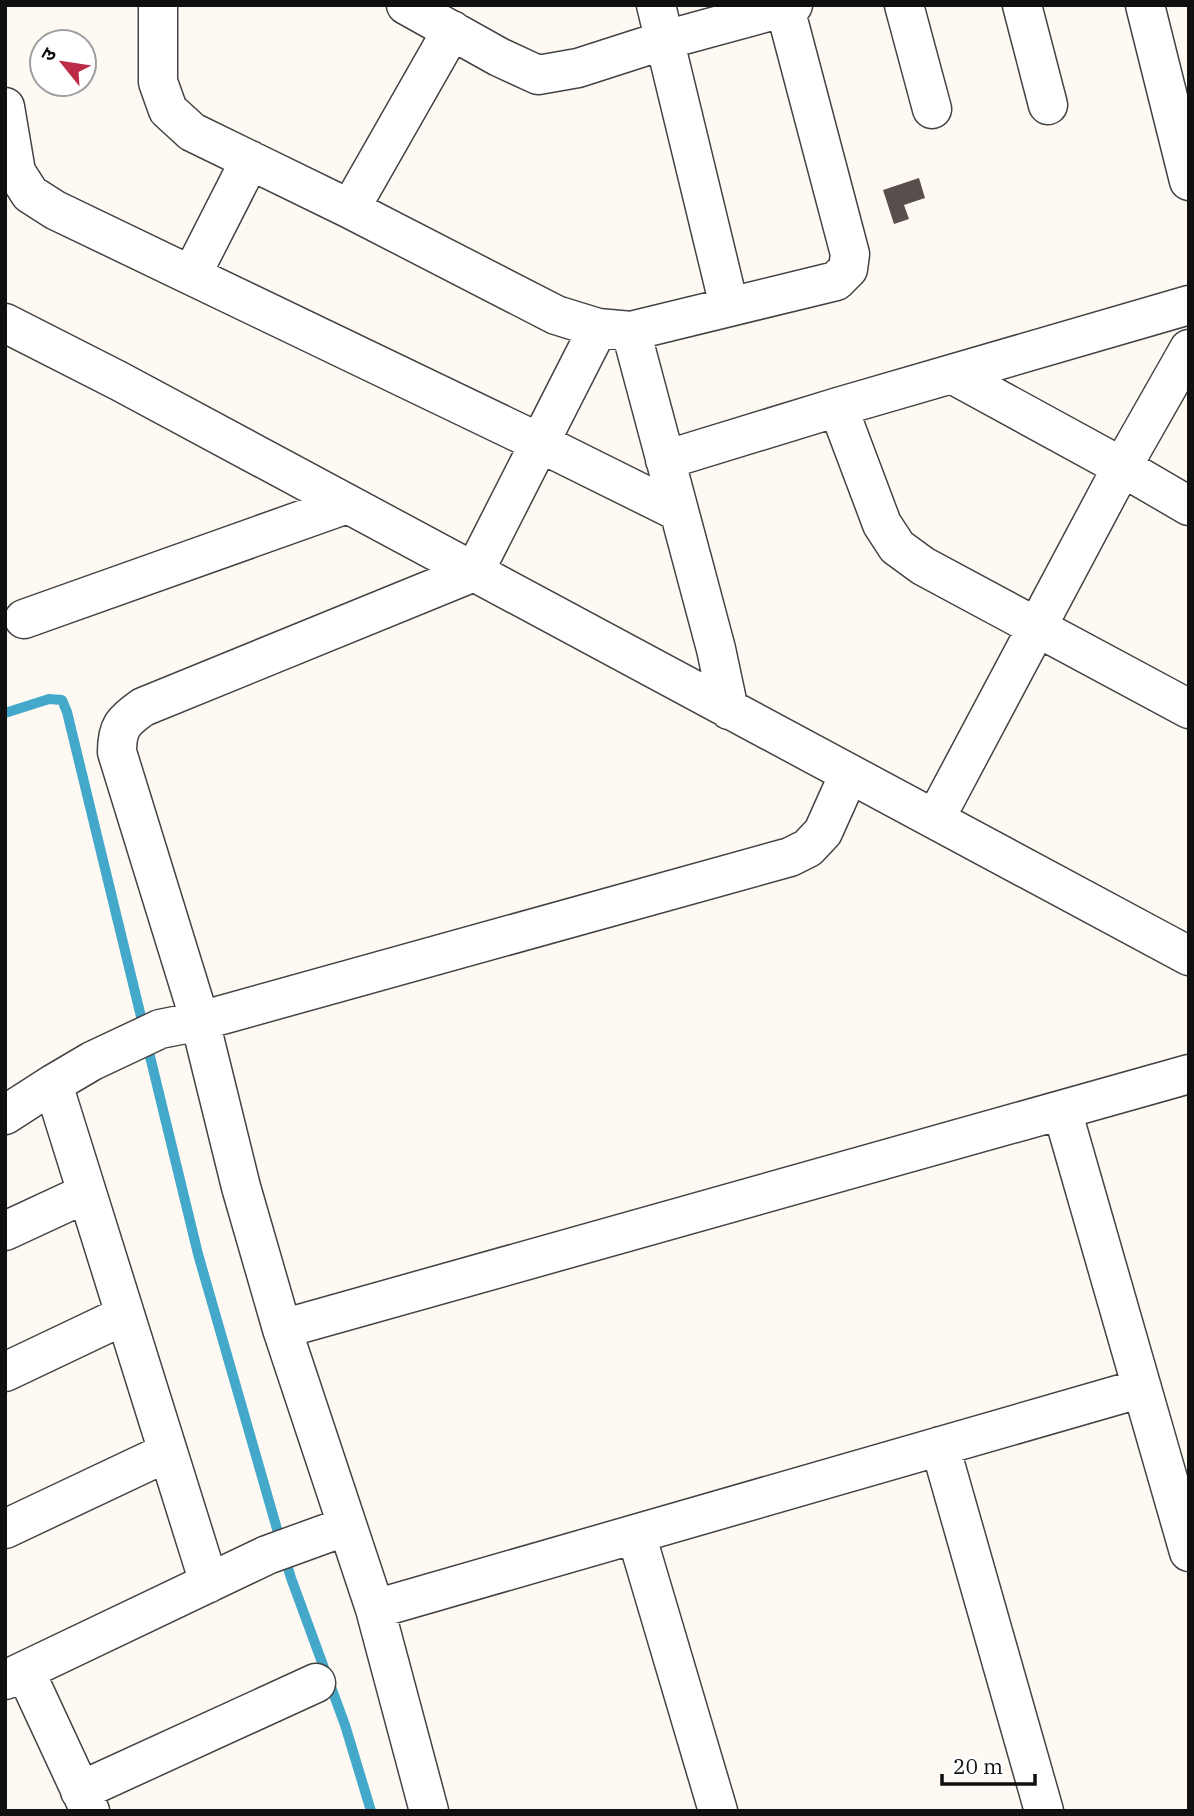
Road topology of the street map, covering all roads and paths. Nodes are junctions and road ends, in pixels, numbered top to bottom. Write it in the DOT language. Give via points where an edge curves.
graph roads {
  1 [pos="158,5"];
  2 [pos="406,5"];
  3 [pos="904,5"];
  4 [pos="1021,5"];
  5 [pos="1145,5"];
  6 [pos="789,6"];
  7 [pos="660,23"];
  8 [pos="452,30"];
  9 [pos="1048,105"];
  10 [pos="5,107"];
  11 [pos="932,109"];
  12 [pos="250,160"];
  13 [pos="1189,181"];
  14 [pos="350,209"];
  15 [pos="191,274"];
  16 [pos="1189,305"];
  17 [pos="729,306"];
  18 [pos="1146,317"];
  19 [pos="5,323"];
  20 [pos="615,330"];
  21 [pos="1189,338"];
  22 [pos="1189,349"];
  23 [pos="952,374"];
  24 [pos="838,407"];
  25 [pos="540,443"];
  26 [pos="666,460"];
  27 [pos="1122,467"];
  28 [pos="347,504"];
  29 [pos="1189,506"];
  30 [pos="679,512"];
  31 [pos="474,572"];
  32 [pos="24,620"];
  33 [pos="1037,627"];
  34 [pos="1189,709"];
  35 [pos="729,710"];
  36 [pos="849,774"];
  37 [pos="935,819"];
  38 [pos="1188,953"];
  39 [pos="200,1021"];
  40 [pos="1189,1074"];
  41 [pos="53,1084"];
  42 [pos="1062,1110"];
  43 [pos="5,1115"];
  44 [pos="87,1193"];
  45 [pos="5,1231"];
  46 [pos="125,1315"];
  47 [pos="282,1329"];
  48 [pos="5,1372"];
  49 [pos="1142,1388"];
  50 [pos="940,1446"];
  51 [pos="168,1452"];
  52 [pos="347,1526"];
  53 [pos="5,1529"];
  54 [pos="636,1534"];
  55 [pos="1189,1552"];
  56 [pos="209,1583"];
  57 [pos="375,1609"];
  58 [pos="15,1675"];
  59 [pos="316,1683"];
  60 [pos="85,1801"];
  61 [pos="429,1811"];
  62 [pos="718,1811"];
  63 [pos="1044,1811"];
  1 -- 12 [label="street" via="158,82 168,110 192,132"];
  2 -- 8 [label="street"];
  3 -- 11 [label="street"];
  4 -- 9 [label="street"];
  5 -- 13 [label="street"];
  6 -- 7 [label="street"];
  6 -- 17 [label="street" via="850,254 848,269 836,281"];
  7 -- 8 [label="street" via="578,68 538,75"];
  7 -- 17 [label="street"];
  8 -- 14 [label="street"];
  10 -- 15 [label="street" via="16,172 30,194"];
  12 -- 14 [label="street"];
  12 -- 15 [label="street"];
  14 -- 20 [label="street" via="556,315"];
  15 -- 25 [label="street"];
  16 -- 18 [label="street"];
  17 -- 20 [label="street"];
  18 -- 21 [label="street"];
  18 -- 23 [label="street"];
  19 -- 28 [label="street"];
  20 -- 25 [label="street"];
  20 -- 26 [label="street"];
  22 -- 27 [label="street"];
  23 -- 24 [label="street"];
  23 -- 27 [label="street"];
  24 -- 26 [label="street"];
  24 -- 33 [label="street" via="881,524 897,547 923,566"];
  25 -- 30 [label="street"];
  25 -- 31 [label="street"];
  26 -- 30 [label="street"];
  27 -- 29 [label="street"];
  27 -- 33 [label="street"];
  28 -- 31 [label="street"];
  28 -- 32 [label="street"];
  30 -- 35 [label="street"];
  31 -- 35 [label="street"];
  31 -- 39 [label="street" via="143,707 125,719 117,735 117,752"];
  33 -- 34 [label="street"];
  33 -- 37 [label="street"];
  35 -- 36 [label="street"];
  36 -- 37 [label="street"];
  36 -- 39 [label="street" via="823,832 808,848 790,857"];
  37 -- 38 [label="street"];
  39 -- 41 [label="street" via="145,1036"];
  39 -- 47 [label="street"];
  40 -- 42 [label="street"];
  41 -- 43 [label="street"];
  41 -- 44 [label="street"];
  42 -- 47 [label="street"];
  42 -- 49 [label="street"];
  44 -- 45 [label="street"];
  44 -- 46 [label="street"];
  46 -- 48 [label="street"];
  46 -- 51 [label="street"];
  47 -- 52 [label="street"];
  49 -- 50 [label="street"];
  49 -- 55 [label="street"];
  50 -- 54 [label="street"];
  50 -- 63 [label="street"];
  51 -- 53 [label="street"];
  51 -- 56 [label="street"];
  52 -- 56 [label="street" via="267,1555"];
  52 -- 57 [label="street"];
  54 -- 57 [label="street"];
  54 -- 62 [label="street"];
  56 -- 58 [label="street"];
  57 -- 61 [label="street"];
  58 -- 60 [label="street"];
  59 -- 60 [label="street"];
}
